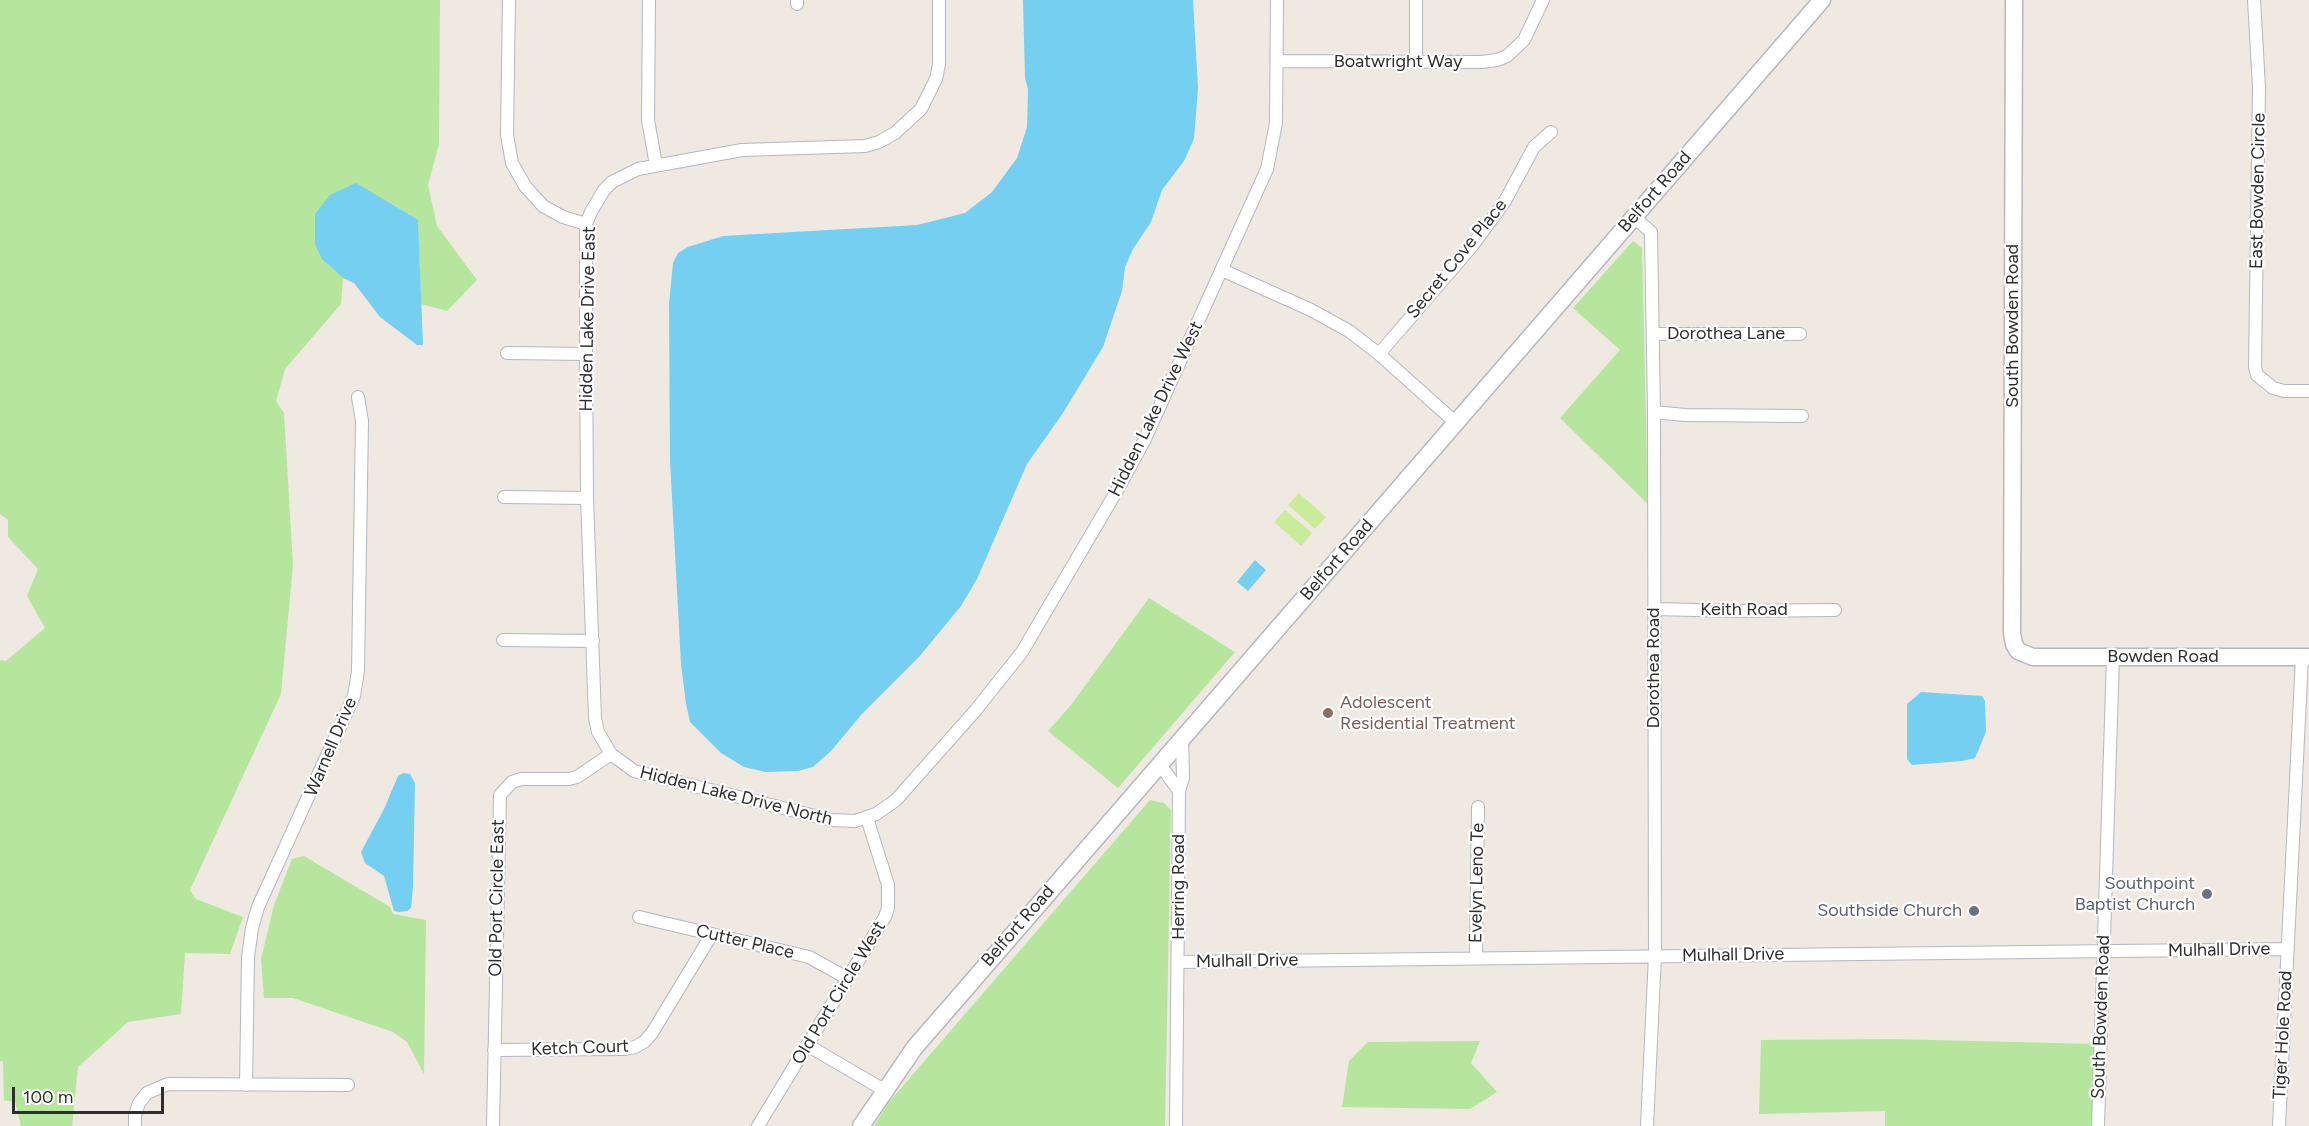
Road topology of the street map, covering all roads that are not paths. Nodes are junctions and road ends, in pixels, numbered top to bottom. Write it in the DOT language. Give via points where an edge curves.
graph roads {
  1 [pos="509,0"];
  2 [pos="649,0"];
  3 [pos="939,0"];
  4 [pos="1277,0"];
  5 [pos="1416,0"];
  6 [pos="1543,0"];
  7 [pos="1822,0"];
  8 [pos="2014,0"];
  9 [pos="2254,0"];
  10 [pos="1277,61"];
  11 [pos="1416,61"];
  12 [pos="1551,132"];
  13 [pos="656,165"];
  14 [pos="1634,217"];
  15 [pos="586,224"];
  16 [pos="1222,270"];
  17 [pos="1653,334"];
  18 [pos="1800,334"];
  19 [pos="507,354"];
  20 [pos="586,354"];
  21 [pos="1379,354"];
  22 [pos="2309,391"];
  23 [pos="358,397"];
  24 [pos="1654,412"];
  25 [pos="1802,416"];
  26 [pos="1456,423"];
  27 [pos="504,496"];
  28 [pos="587,498"];
  29 [pos="1654,609"];
  30 [pos="1835,610"];
  31 [pos="503,640"];
  32 [pos="592,641"];
  33 [pos="2018,651"];
  34 [pos="2113,657"];
  35 [pos="2305,657"];
  36 [pos="1182,737"];
  37 [pos="611,754"];
  38 [pos="1159,763"];
  39 [pos="1179,791"];
  40 [pos="1478,807"];
  41 [pos="867,818"];
  42 [pos="639,917"];
  43 [pos="712,934"];
  44 [pos="2288,949"];
  45 [pos="2103,951"];
  46 [pos="1655,955"];
  47 [pos="1476,958"];
  48 [pos="1178,962"];
  49 [pos="848,978"];
  50 [pos="807,1045"];
  51 [pos="494,1050"];
  52 [pos="246,1085"];
  53 [pos="348,1085"];
  54 [pos="884,1090"];
  55 [pos="135,1126"];
  56 [pos="494,1126"];
  57 [pos="758,1126"];
  58 [pos="861,1126"];
  59 [pos="1176,1126"];
  60 [pos="1647,1126"];
  61 [pos="2098,1126"];
  62 [pos="2279,1126"];
  1 -- 15 [label="street" via="507,135 512,163 543,206"];
  2 -- 13 [label="street" via="648,120"];
  3 -- 13 [label="street, Hidden Lake Drive East" via="936,79 921,109 895,133 865,146 742,150"];
  4 -- 10 [label="street, Hidden Lake Drive West"];
  5 -- 11 [label="street"];
  6 -- 11 [label="street, Boatwright Way" via="1517,49 1497,60"];
  7 -- 14 [label="street, Belfort Road"];
  8 -- 33 [label="street, South Bowden Road" via="2012,633"];
  9 -- 22 [label="street, East Bowden Circle" via="2259,87 2255,367 2262,381 2273,388"];
  10 -- 11 [label="street, Boatwright Way"];
  10 -- 16 [label="street, Hidden Lake Drive West" via="1276,123 1267,169"];
  12 -- 21 [label="street, Secret Cove Place" via="1534,147 1505,201 1472,246"];
  13 -- 15 [label="street, Hidden Lake Drive East" via="612,182 597,200"];
  14 -- 17 [label="street, Dorothea Road" via="1651,232"];
  14 -- 26 [label="street, Belfort Road"];
  15 -- 20 [label="street, Hidden Lake Drive East"];
  16 -- 21 [label="street" via="1331,320"];
  16 -- 41 [label="street, Hidden Lake Drive West" via="1144,441 1022,652 896,800"];
  17 -- 18 [label="street, Dorothea Lane"];
  17 -- 24 [label="street, Dorothea Road"];
  19 -- 20 [label="street"];
  20 -- 28 [label="street, Hidden Lake Drive East"];
  21 -- 26 [label="street"];
  23 -- 52 [label="street, Warnell Drive" via="362,421 356,688 347,717 258,907 252,928"];
  24 -- 25 [label="street"];
  24 -- 29 [label="street, Dorothea Road"];
  26 -- 36 [label="street, Belfort Road"];
  27 -- 28 [label="street"];
  28 -- 32 [label="street, Hidden Lake Drive East"];
  29 -- 30 [label="street, Keith Road"];
  29 -- 46 [label="street, Dorothea Road"];
  31 -- 32 [label="street"];
  32 -- 37 [label="street, Hidden Lake Drive East" via="595,718"];
  33 -- 34 [label="street, Bowden Road" via="2032,657"];
  34 -- 35 [label="street, Bowden Road"];
  34 -- 45 [label="street, South Bowden Road"];
  35 -- 44 [label="street, Tiger Hole Road"];
  36 -- 38 [label="street, Belfort Road"];
  36 -- 39 [label="street, Herring Road" via="1183,778"];
  37 -- 41 [label="street, Hidden Lake Drive North" via="645,776 831,820"];
  37 -- 51 [label="street, Old Port Circle East" via="578,777 521,779 512,782 500,795"];
  38 -- 39 [label="street"];
  38 -- 54 [label="street, Belfort Road" via="922,1039"];
  39 -- 48 [label="street, Herring Road"];
  40 -- 47 [label="street, Evelyn Leno Te"];
  41 -- 49 [label="street, Old Port Circle West" via="889,897 885,917"];
  42 -- 43 [label="street, Cutter Place"];
  43 -- 49 [label="street, Cutter Place" via="809,957"];
  43 -- 51 [label="street, Ketch Court" via="652,1033 635,1047"];
  44 -- 45 [label="street, Mulhall Drive"];
  44 -- 62 [label="street, Tiger Hole Road"];
  45 -- 46 [label="street, Mulhall Drive"];
  45 -- 61 [label="street, South Bowden Road"];
  46 -- 47 [label="street, Mulhall Drive"];
  46 -- 60 [label="street, Dorothea Road"];
  47 -- 48 [label="street, Mulhall Drive"];
  48 -- 59 [label="street, Herring Road"];
  49 -- 50 [label="street, Old Port Circle West"];
  50 -- 54 [label="street"];
  50 -- 57 [label="street, Old Port Circle West"];
  51 -- 56 [label="street, Old Port Circle East"];
  52 -- 53 [label="street"];
  52 -- 55 [label="street" via="168,1084 147,1093 139,1103"];
  54 -- 58 [label="street, Belfort Road"];
}
